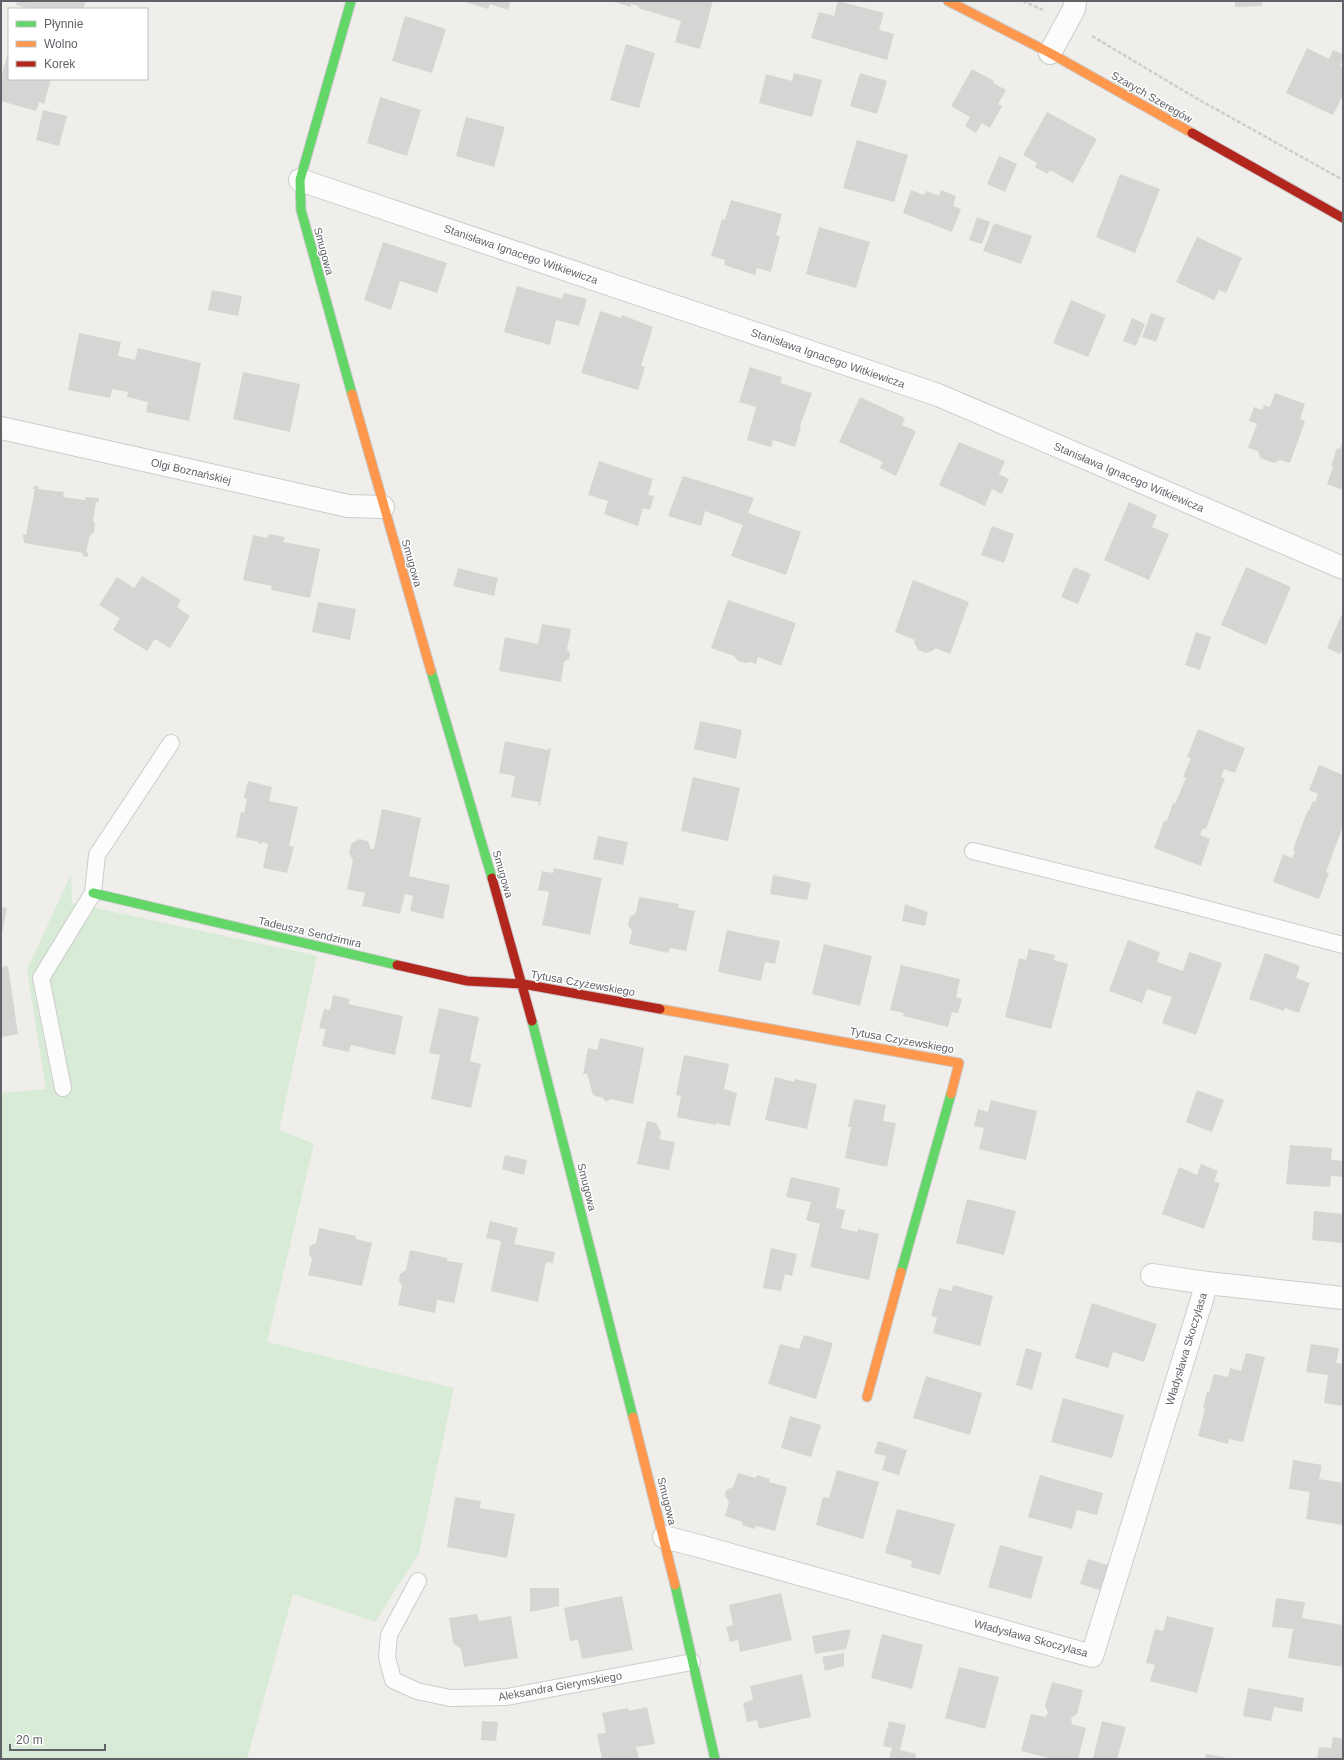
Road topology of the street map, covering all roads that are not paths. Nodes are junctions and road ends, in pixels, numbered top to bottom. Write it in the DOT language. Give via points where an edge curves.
graph roads {
  1 [pos="351,1"];
  2 [pos="948,1"];
  3 [pos="1075,1"];
  4 [pos="1050,53"];
  5 [pos="300,180"];
  6 [pos="1343,218"];
  7 [pos="1,428"];
  8 [pos="383,507"];
  9 [pos="1343,568"];
  10 [pos="171,743"];
  11 [pos="973,851"];
  12 [pos="93,893"];
  13 [pos="1343,945"];
  14 [pos="523,984"];
  15 [pos="63,1088"];
  16 [pos="1152,1275"];
  17 [pos="1207,1283"];
  18 [pos="1343,1298"];
  19 [pos="867,1397"];
  20 [pos="664,1537"];
  21 [pos="418,1581"];
  22 [pos="692,1662"];
  23 [pos="715,1759"];
  1 -- 5 [label="street, Smugowa"];
  2 -- 4 [label="street, Szarych Szeregów"];
  3 -- 4 [label="street" via="1074,9"];
  4 -- 6 [label="street, Szarych Szeregów"];
  5 -- 8 [label="street, Smugowa" via="301,210"];
  5 -- 9 [label="street, Stanisława Ignacego Witkiewicza" via="938,395"];
  7 -- 8 [label="street, Olgi Boznańskiej" via="348,506"];
  8 -- 14 [label="street, Smugowa"];
  10 -- 12 [label="lane" via="97,855"];
  11 -- 13 [label="lane"];
  12 -- 14 [label="street, Tadeusza Sendzimira" via="467,981"];
  12 -- 15 [label="lane" via="41,978"];
  14 -- 19 [label="street, Tytusa Czyżewskiego" via="959,1063"];
  14 -- 20 [label="street, Smugowa"];
  16 -- 17 [label="street"];
  17 -- 18 [label="street"];
  17 -- 20 [label="street, Władysława Skoczylasa" via="1092,1656"];
  20 -- 22 [label="street, Smugowa"];
  21 -- 22 [label="lane, Aleksandra Gierymskiego" via="389,1635 387,1657 393,1680 417,1690 450,1698 507,1697"];
  22 -- 23 [label="street, Smugowa"];
}
